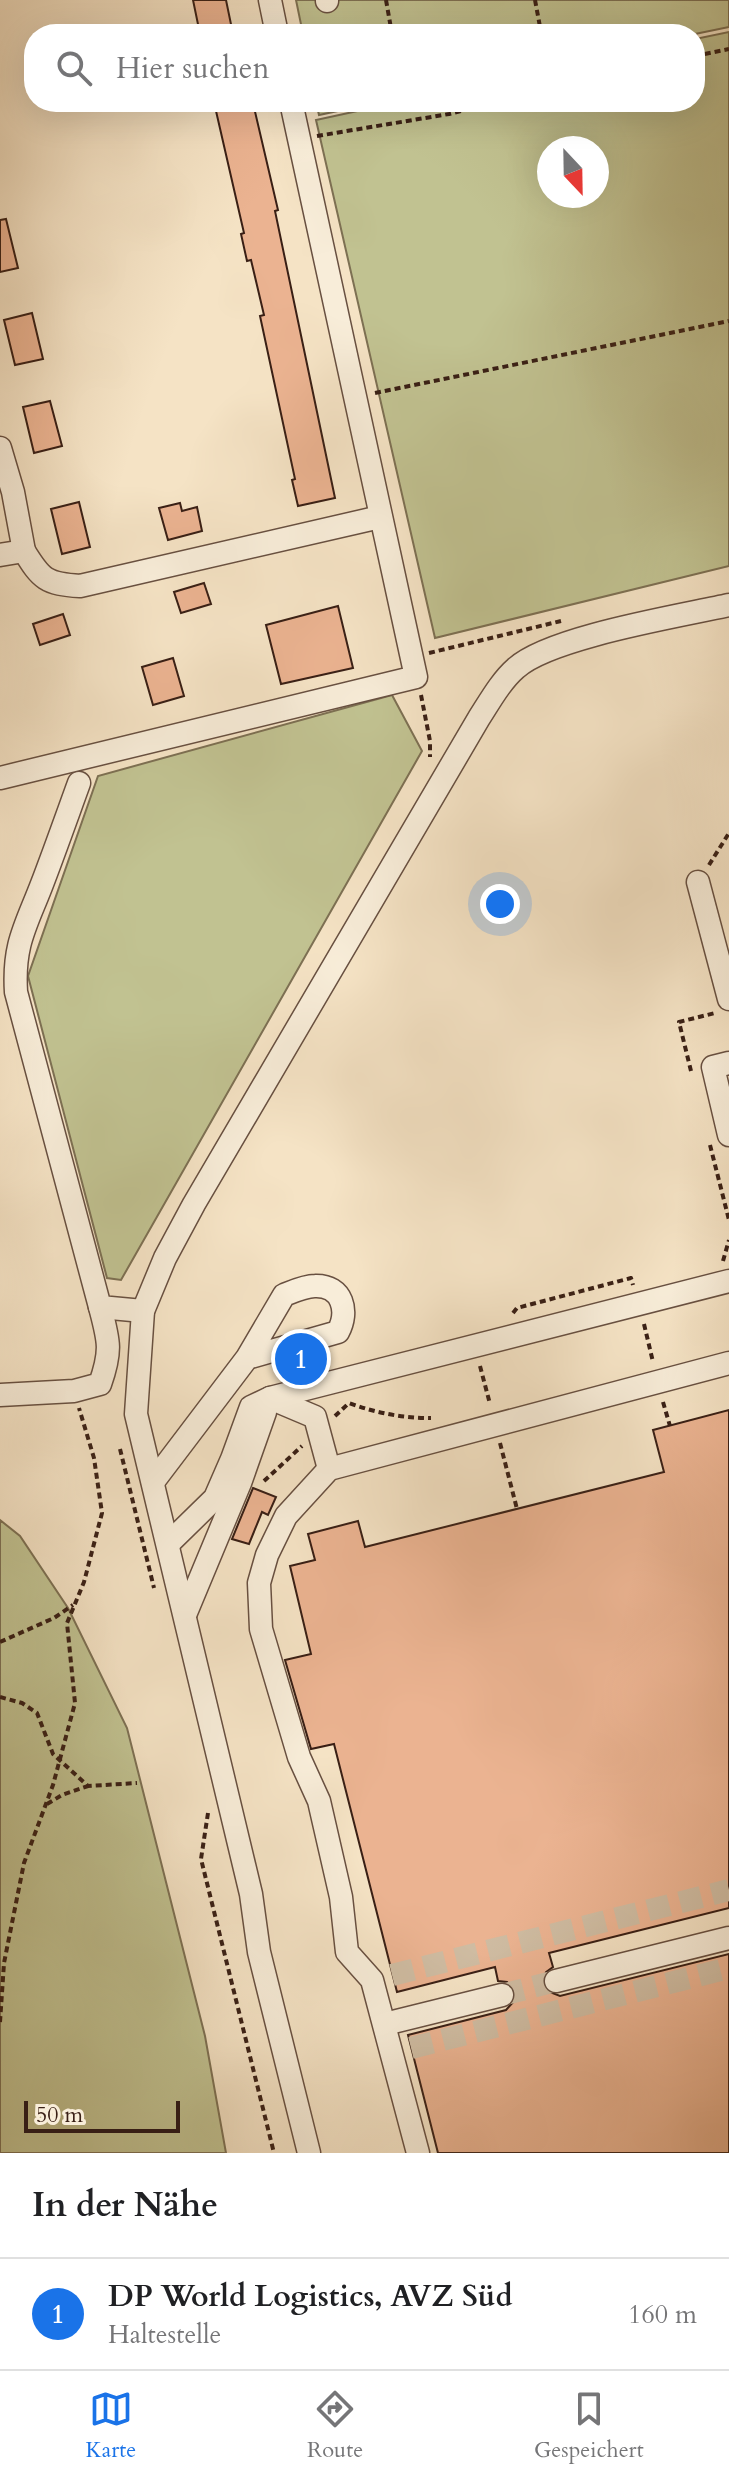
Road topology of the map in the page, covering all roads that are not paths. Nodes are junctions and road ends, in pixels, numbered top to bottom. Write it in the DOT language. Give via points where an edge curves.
graph roads {
  1 [pos="270,0"];
  2 [pos="275,24"];
  3 [pos="293,112"];
  4 [pos="0,448"];
  5 [pos="380,517"];
  6 [pos="24,551"];
  7 [pos="0,555"];
  8 [pos="729,605"];
  9 [pos="0,778"];
  10 [pos="79,783"];
  11 [pos="698,882"];
  12 [pos="729,999"];
  13 [pos="729,1063"];
  14 [pos="723,1088"];
  15 [pos="729,1135"];
  16 [pos="729,1281"];
  17 [pos="100,1307"];
  18 [pos="143,1311"];
  19 [pos="247,1358"];
  20 [pos="729,1363"];
  21 [pos="0,1395"];
  22 [pos="270,1398"];
  23 [pos="329,1469"];
  24 [pos="153,1482"];
  25 [pos="168,1544"];
  26 [pos="185,1615"];
  27 [pos="729,1938"];
  28 [pos="556,1981"];
  29 [pos="502,1995"];
  30 [pos="385,2024"];
  31 [pos="309,2153"];
  32 [pos="418,2153"];
  1 -- 2 [label="street"];
  3 -- 5 [label="street"];
  4 -- 6 [label="street"];
  5 -- 6 [label="street" via="80,586 56,585 38,576"];
  5 -- 9 [label="street" via="416,677"];
  6 -- 7 [label="street"];
  8 -- 18 [label="street" via="578,640 516,667 479,718 194,1204"];
  10 -- 17 [label="street" via="21,931 14,963 16,992"];
  11 -- 12 [label="street"];
  13 -- 14 [label="street" via="713,1067"];
  14 -- 15 [label="street"];
  16 -- 22 [label="street"];
  17 -- 18 [label="street"];
  17 -- 21 [label="street" via="109,1359 100,1384 74,1391"];
  18 -- 24 [label="street" via="136,1414"];
  19 -- 24 [label="street"];
  20 -- 23 [label="street"];
  22 -- 23 [label="street" via="315,1417"];
  22 -- 25 [label="street" via="251,1407 215,1498"];
  22 -- 26 [label="street"];
  23 -- 30 [label="street" via="286,1516 267,1555 259,1583 261,1629 299,1757 319,1801 341,1897 347,1952 382,1978"];
  24 -- 25 [label="street"];
  25 -- 26 [label="street"];
  26 -- 31 [label="street"];
  27 -- 28 [label="street"];
  29 -- 30 [label="street"];
  30 -- 32 [label="street" via="403,2056"];
}
